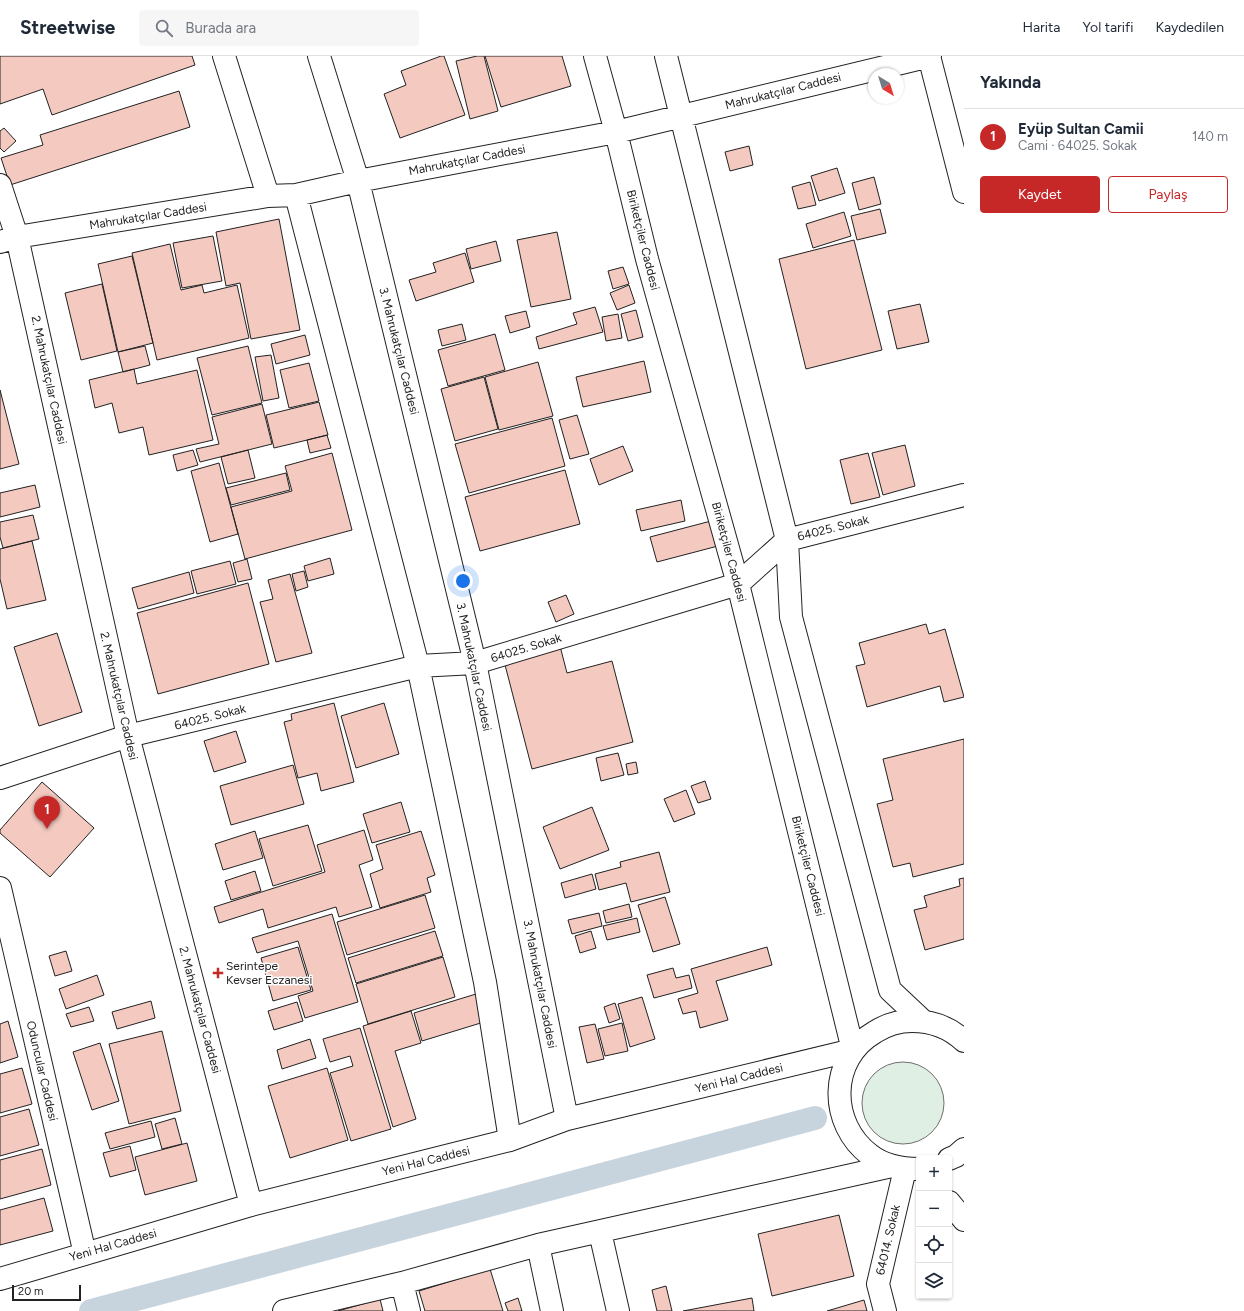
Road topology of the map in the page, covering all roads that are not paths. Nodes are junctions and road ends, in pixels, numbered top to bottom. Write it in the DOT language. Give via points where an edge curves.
graph roads {
  1 [pos="224,56"];
  2 [pos="319,56"];
  3 [pos="595,56"];
  4 [pos="666,56"];
  5 [pos="929,56"];
  6 [pos="682,116"];
  7 [pos="616,132"];
  8 [pos="358,181"];
  9 [pos="0,185"];
  10 [pos="964,192"];
  11 [pos="296,195"];
  12 [pos="268,196"];
  13 [pos="9,240"];
  14 [pos="964,495"];
  15 [pos="787,540"];
  16 [pos="738,584"];
  17 [pos="475,663"];
  18 [pos="418,666"];
  19 [pos="128,736"];
  20 [pos="0,778"];
  21 [pos="0,888"];
  22 [pos="923,1021"];
  23 [pos="961,1033"];
  24 [pos="853,1050"];
  25 [pos="567,1119"];
  26 [pos="510,1140"];
  27 [pos="964,1149"];
  28 [pos="952,1158"];
  29 [pos="905,1168"];
  30 [pos="251,1205"];
  31 [pos="952,1206"];
  32 [pos="964,1220"];
  33 [pos="600,1232"];
  34 [pos="538,1245"];
  35 [pos="85,1254"];
  36 [pos="0,1279"];
  37 [pos="402,1283"];
  38 [pos="284,1311"];
  39 [pos="409,1311"];
  40 [pos="552,1311"];
  41 [pos="618,1311"];
  42 [pos="885,1311"];
  1 -- 12 [label="street"];
  2 -- 8 [label="street, 3. Mahrukatçılar Caddesi"];
  3 -- 7 [label="street, Biriketçiler Caddesi"];
  4 -- 6 [label="street"];
  5 -- 6 [label="street, Mahrukatçılar Caddesi"];
  5 -- 10 [label="street"];
  6 -- 7 [label="street, Mahrukatçılar Caddesi"];
  6 -- 15 [label="street"];
  7 -- 8 [label="street, Mahrukatçılar Caddesi"];
  7 -- 16 [label="street, Biriketçiler Caddesi" via="647,259"];
  8 -- 11 [label="street, Mahrukatçılar Caddesi"];
  8 -- 17 [label="street, 3. Mahrukatçılar Caddesi"];
  9 -- 13 [label="street, 2. Mahrukatçılar Caddesi"];
  11 -- 12 [label="street, Mahrukatçılar Caddesi"];
  11 -- 18 [label="street"];
  12 -- 13 [label="street, Mahrukatçılar Caddesi"];
  13 -- 19 [label="street, 2. Mahrukatçılar Caddesi"];
  14 -- 15 [label="street, 64025. Sokak"];
  15 -- 16 [label="street, 64025. Sokak"];
  15 -- 22 [label="street" via="791,617 890,990"];
  16 -- 17 [label="street, 64025. Sokak"];
  16 -- 24 [label="street, Biriketçiler Caddesi"];
  17 -- 18 [label="street, 64025. Sokak"];
  17 -- 25 [label="street, 3. Mahrukatçılar Caddesi"];
  18 -- 19 [label="street, 64025. Sokak"];
  18 -- 26 [label="street" via="485,982"];
  19 -- 20 [label="street, 64025. Sokak"];
  19 -- 30 [label="street, 2. Mahrukatçılar Caddesi"];
  21 -- 35 [label="street, Oduncular Caddesi"];
  22 -- 23 [label="street"];
  22 -- 24 [label="street" via="903,1021 884,1026 867,1036"];
  24 -- 25 [label="street, Yeni Hal Caddesi"];
  24 -- 29 [label="street" via="843,1072 840,1087 842,1118 854,1140 871,1156"];
  25 -- 26 [label="street, Yeni Hal Caddesi"];
  26 -- 30 [label="street, Yeni Hal Caddesi"];
  27 -- 28 [label="street"];
  29 -- 33 [label="street"];
  29 -- 42 [label="street, 64014. Sokak" via="878,1284"];
  30 -- 35 [label="street, Yeni Hal Caddesi"];
  31 -- 32 [label="street"];
  33 -- 34 [label="street"];
  33 -- 41 [label="street"];
  34 -- 37 [label="street"];
  34 -- 40 [label="street"];
  35 -- 36 [label="street, Yeni Hal Caddesi"];
  37 -- 38 [label="street"];
  37 -- 39 [label="street"];
}
